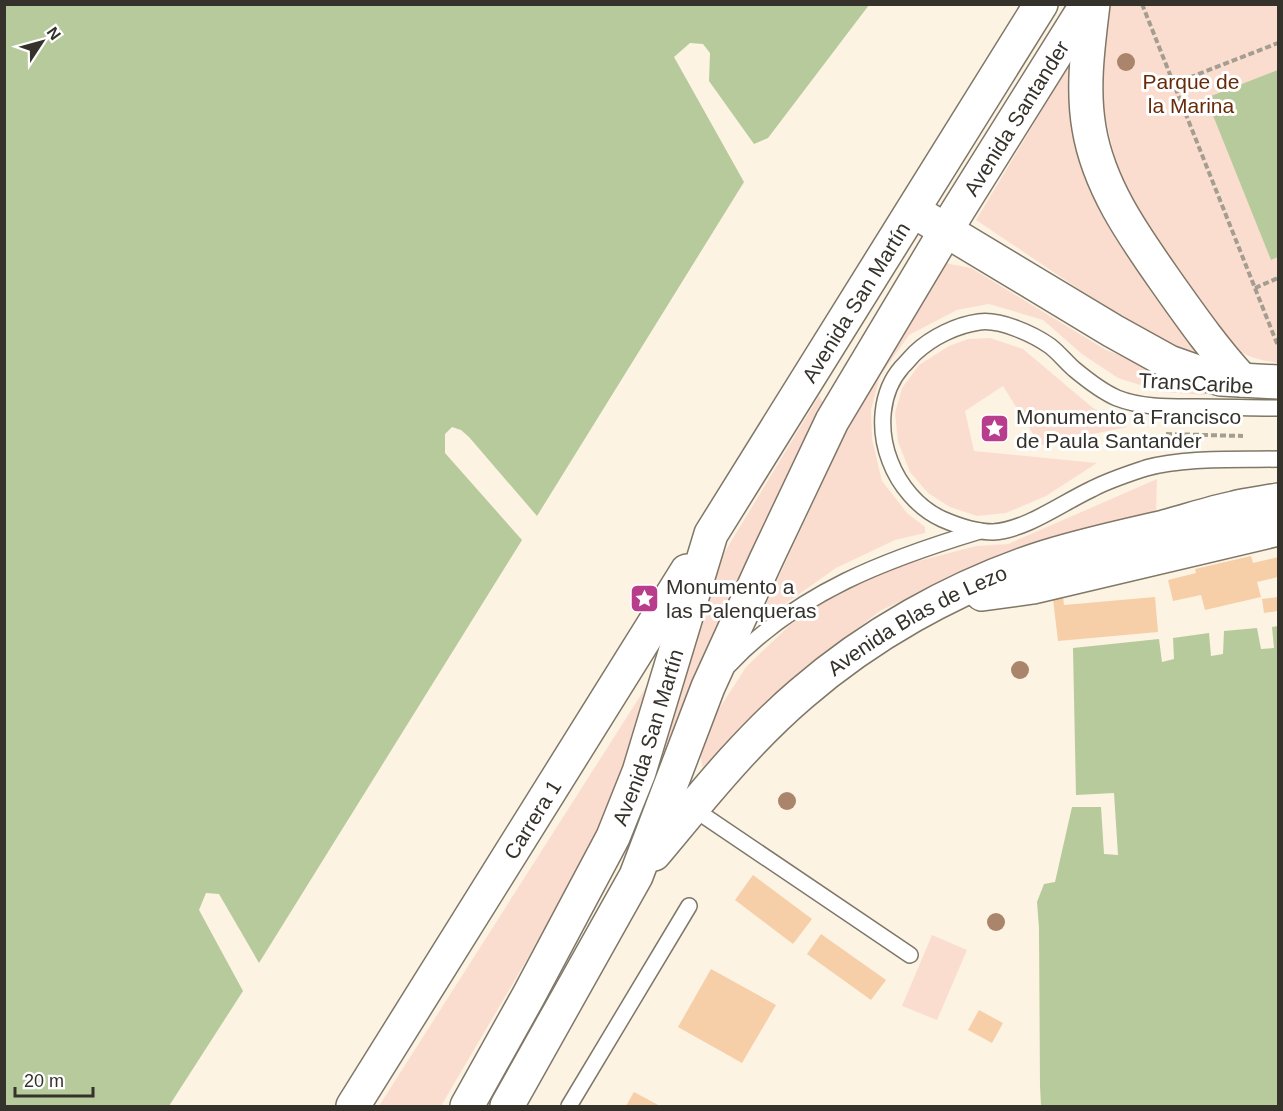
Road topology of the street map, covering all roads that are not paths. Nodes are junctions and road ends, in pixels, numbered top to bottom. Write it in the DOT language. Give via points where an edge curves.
graph roads {
  1 [pos="1041,4"];
  2 [pos="1087,4"];
  3 [pos="1092,4"];
  4 [pos="912,211"];
  5 [pos="946,231"];
  6 [pos="1242,380"];
  7 [pos="1278,382"];
  8 [pos="1278,390"];
  9 [pos="1278,408"];
  10 [pos="1278,459"];
  11 [pos="1278,500"];
  12 [pos="1278,529"];
  13 [pos="981,531"];
  14 [pos="711,534"];
  15 [pos="945,599"];
  16 [pos="708,687"];
  17 [pos="661,787"];
  18 [pos="689,906"];
  19 [pos="910,956"];
  20 [pos="354,1107"];
  21 [pos="467,1107"];
  22 [pos="507,1107"];
  23 [pos="569,1107"];
  1 -- 4 [label="main road, Avenida Santander"];
  2 -- 5 [label="main road, Avenida Santander"];
  3 -- 6 [label="main road" via="1086,93 1099,169 1145,252 1206,338"];
  4 -- 5 [label="main road"];
  4 -- 14 [label="main road, Avenida San Martín"];
  5 -- 6 [label="main road" via="1169,362 1221,379"];
  5 -- 16 [label="main road, Avenida San Martín" via="832,421"];
  6 -- 7 [label="main road"];
  6 -- 8 [label="lane"];
  9 -- 13 [label="lane, TransCaribe" via="1159,406 1117,398 1075,370 1050,346 1025,332 980,322 954,329 916,352 898,371 886,394 882,416 884,446 894,473 913,499 933,515"];
  10 -- 13 [label="lane, TransCaribe" via="1184,462 1149,468 1094,488 1009,529"];
  11 -- 15 [label="main road, Avenida Blas de Lezo" via="1234,507 1072,549 1006,570"];
  12 -- 15 [label="main road" via="1033,587"];
  13 -- 16 [label="lane, TransCaribe" via="883,563 838,584 782,617"];
  14 -- 17 [label="main road, Avenida San Martín"];
  14 -- 20 [label="main road, Carrera 1"];
  15 -- 17 [label="main road, Avenida Blas de Lezo" via="892,627 844,661 755,737"];
  16 -- 17 [label="main road, Avenida San Martín"];
  17 -- 19 [label="lane"];
  17 -- 21 [label="main road, Avenida San Martín" via="614,837"];
  17 -- 22 [label="main road, Avenida San Martín" via="636,876"];
  18 -- 23 [label="lane"];
}
